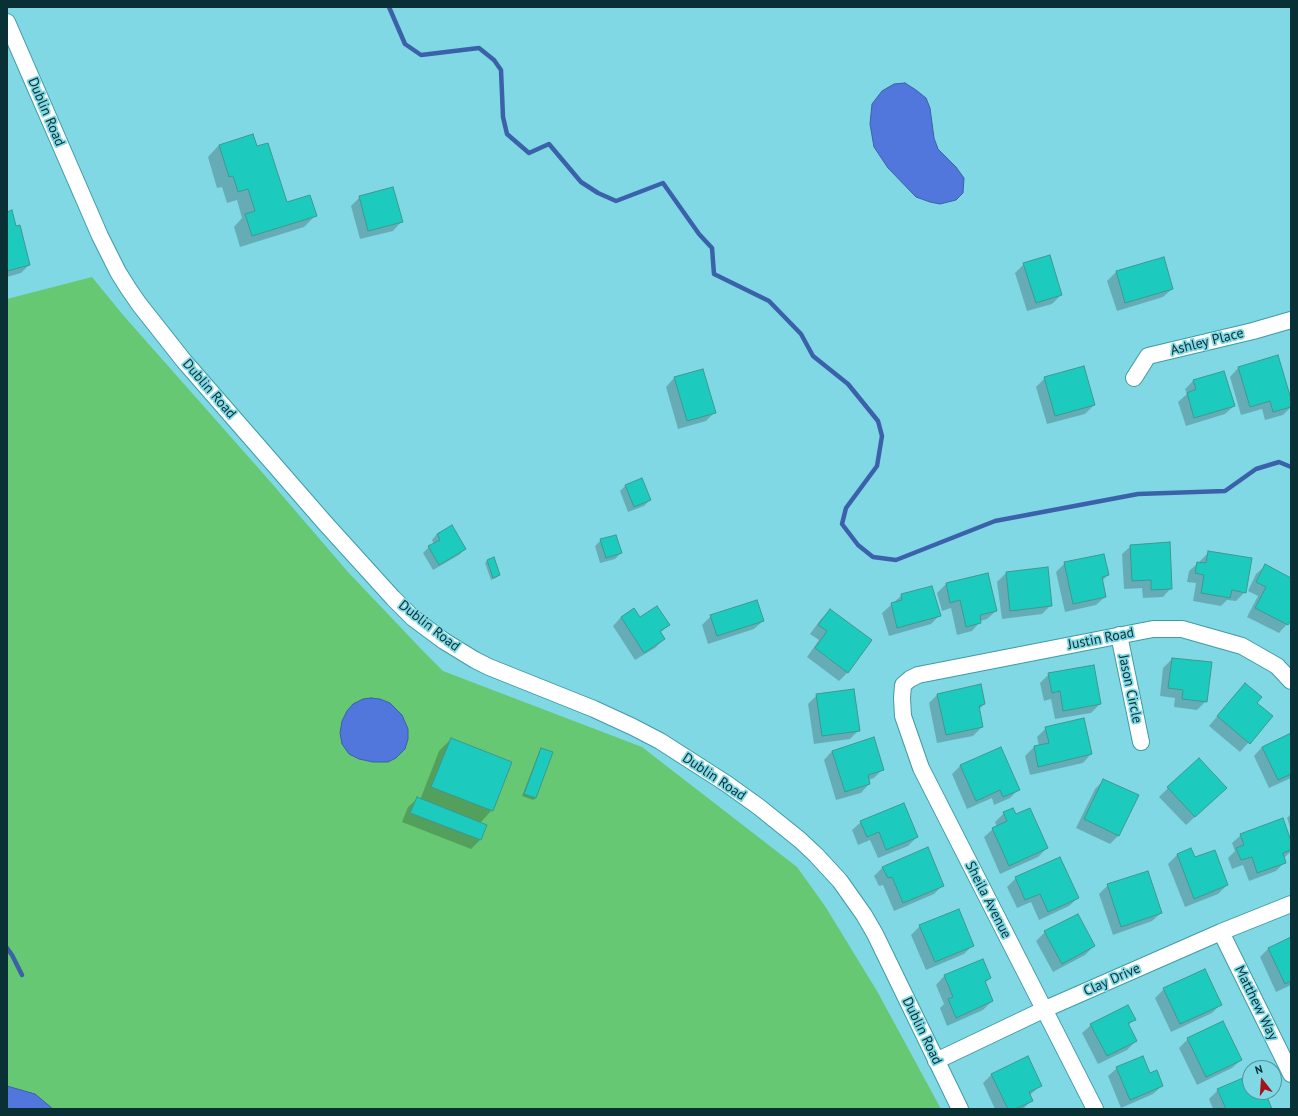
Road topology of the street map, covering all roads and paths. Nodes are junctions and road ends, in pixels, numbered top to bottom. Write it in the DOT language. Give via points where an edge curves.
graph roads {
  1 [pos="7,22"];
  2 [pos="1291,320"];
  3 [pos="1134,378"];
  4 [pos="1118,635"];
  5 [pos="1291,681"];
  6 [pos="904,685"];
  7 [pos="1141,742"];
  8 [pos="1291,904"];
  9 [pos="1221,932"];
  10 [pos="1044,1010"];
  11 [pos="936,1061"];
  12 [pos="1291,1074"];
  13 [pos="960,1109"];
  14 [pos="1094,1109"];
  1 -- 11 [label="street, Dublin Road" via="100,236 128,288 184,361 325,523 413,618 444,641 489,667 594,709 660,741 727,784 800,840 830,868 864,915"];
  2 -- 3 [label="street, Ashley Place" via="1148,356"];
  4 -- 5 [label="street, Justin Road" via="1153,629 1182,629 1216,638 1242,646 1277,666"];
  4 -- 6 [label="street, Justin Road" via="918,675"];
  4 -- 7 [label="street, Jason Circle"];
  6 -- 10 [label="street, Sheila Avenue" via="903,716 921,768"];
  8 -- 9 [label="street, Clay Drive"];
  9 -- 10 [label="street, Clay Drive"];
  9 -- 12 [label="street, Matthew Way"];
  10 -- 11 [label="street, Clay Drive"];
  10 -- 14 [label="street, Sheila Avenue"];
  11 -- 13 [label="street, Dublin Road"];
}
